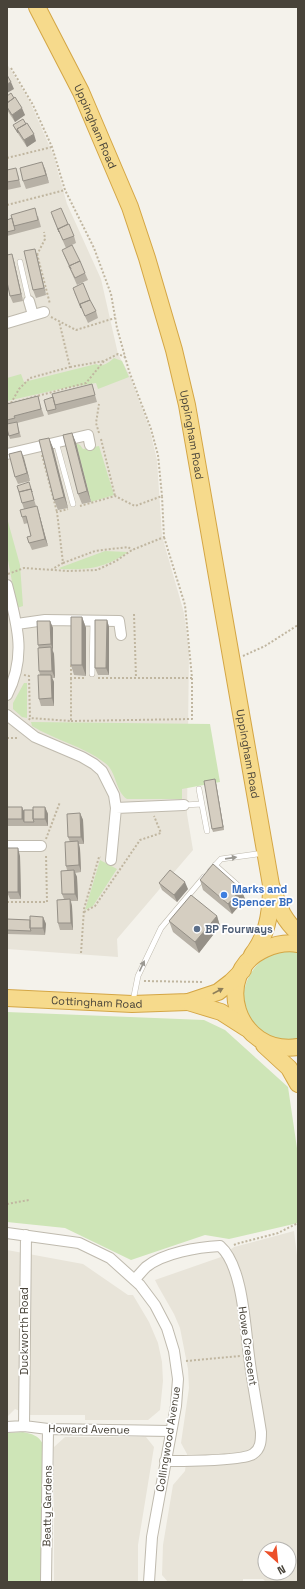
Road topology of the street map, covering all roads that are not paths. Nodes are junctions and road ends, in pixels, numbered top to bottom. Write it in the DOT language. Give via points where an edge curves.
graph roads {
  1 [pos="38,7"];
  2 [pos="20,262"];
  3 [pos="29,301"];
  4 [pos="44,312"];
  5 [pos="33,315"];
  6 [pos="7,323"];
  7 [pos="56,442"];
  8 [pos="90,445"];
  9 [pos="7,454"];
  10 [pos="74,506"];
  11 [pos="7,585"];
  12 [pos="93,620"];
  13 [pos="17,624"];
  14 [pos="121,635"];
  15 [pos="92,674"];
  16 [pos="7,694"];
  17 [pos="7,714"];
  18 [pos="199,789"];
  19 [pos="184,804"];
  20 [pos="202,804"];
  21 [pos="116,808"];
  22 [pos="207,831"];
  23 [pos="7,846"];
  24 [pos="43,846"];
  25 [pos="266,853"];
  26 [pos="111,859"];
  27 [pos="215,865"];
  28 [pos="271,885"];
  29 [pos="242,889"];
  30 [pos="298,933"];
  31 [pos="298,944"];
  32 [pos="245,966"];
  33 [pos="7,998"];
  34 [pos="188,1002"];
  35 [pos="132,1004"];
  36 [pos="251,1033"];
  37 [pos="298,1047"];
  38 [pos="298,1084"];
  39 [pos="7,1233"];
  40 [pos="26,1235"];
  41 [pos="135,1279"];
  42 [pos="24,1426"];
  43 [pos="7,1427"];
  44 [pos="48,1429"];
  45 [pos="170,1431"];
  46 [pos="165,1461"];
  47 [pos="46,1582"];
  48 [pos="149,1582"];
  1 -- 25 [label="highway, Uppingham Road" via="81,92 124,193 161,305 187,406"];
  2 -- 3 [label="lane"];
  3 -- 5 [label="street"];
  4 -- 5 [label="street"];
  5 -- 6 [label="street"];
  7 -- 8 [label="street" via="88,435"];
  7 -- 9 [label="street"];
  7 -- 10 [label="lane"];
  11 -- 13 [label="street"];
  12 -- 13 [label="street" via="45,620"];
  12 -- 14 [label="street" via="119,621"];
  12 -- 15 [label="lane"];
  13 -- 16 [label="street" via="19,660 16,675"];
  17 -- 21 [label="street" via="48,743 94,764 108,781"];
  18 -- 20 [label="lane"];
  19 -- 20 [label="lane"];
  19 -- 21 [label="street"];
  20 -- 22 [label="lane"];
  21 -- 26 [label="street"];
  23 -- 24 [label="street"];
  27 -- 25 [label="lane, one-way" via="221,859"];
  25 -- 28 [label="highway, Uppingham Road"];
  27 -- 29 [label="lane"];
  35 -- 27 [label="lane, one-way" via="137,981 161,928"];
  28 -- 30 [label="highway, Uppingham Road" via="284,919"];
  28 -- 32 [label="highway, Uppingham Road" via="268,926 263,939"];
  31 -- 32 [label="highway" via="274,945 259,952"];
  34 -- 32 [label="highway, Cottingham Road, one-way" via="218,992"];
  32 -- 36 [label="highway" via="237,984 236,999 239,1015"];
  33 -- 35 [label="highway, Cottingham Road"];
  34 -- 35 [label="highway, Cottingham Road"];
  34 -- 36 [label="highway, Cottingham Road" via="221,1012"];
  36 -- 37 [label="highway" via="270,1046 287,1049"];
  36 -- 38 [label="highway" via="292,1071"];
  39 -- 40 [label="street, Collingwood Avenue"];
  40 -- 41 [label="street, Collingwood Avenue" via="79,1243 110,1258"];
  40 -- 42 [label="street, Duckworth Road"];
  41 -- 45 [label="street, Collingwood Avenue" via="155,1305 167,1328 174,1351 178,1379 176,1406"];
  41 -- 46 [label="street, Howe Crescent" via="146,1267 160,1258 202,1247 220,1246 227,1252 233,1265 244,1307 261,1444 253,1454 238,1458"];
  42 -- 43 [label="street, Howard Avenue"];
  42 -- 44 [label="street, Howard Avenue"];
  44 -- 45 [label="street, Howard Avenue"];
  44 -- 47 [label="street, Beatty Gardens"];
  45 -- 46 [label="street, Collingwood Avenue"];
  46 -- 48 [label="street, Collingwood Avenue" via="152,1537"];
}
